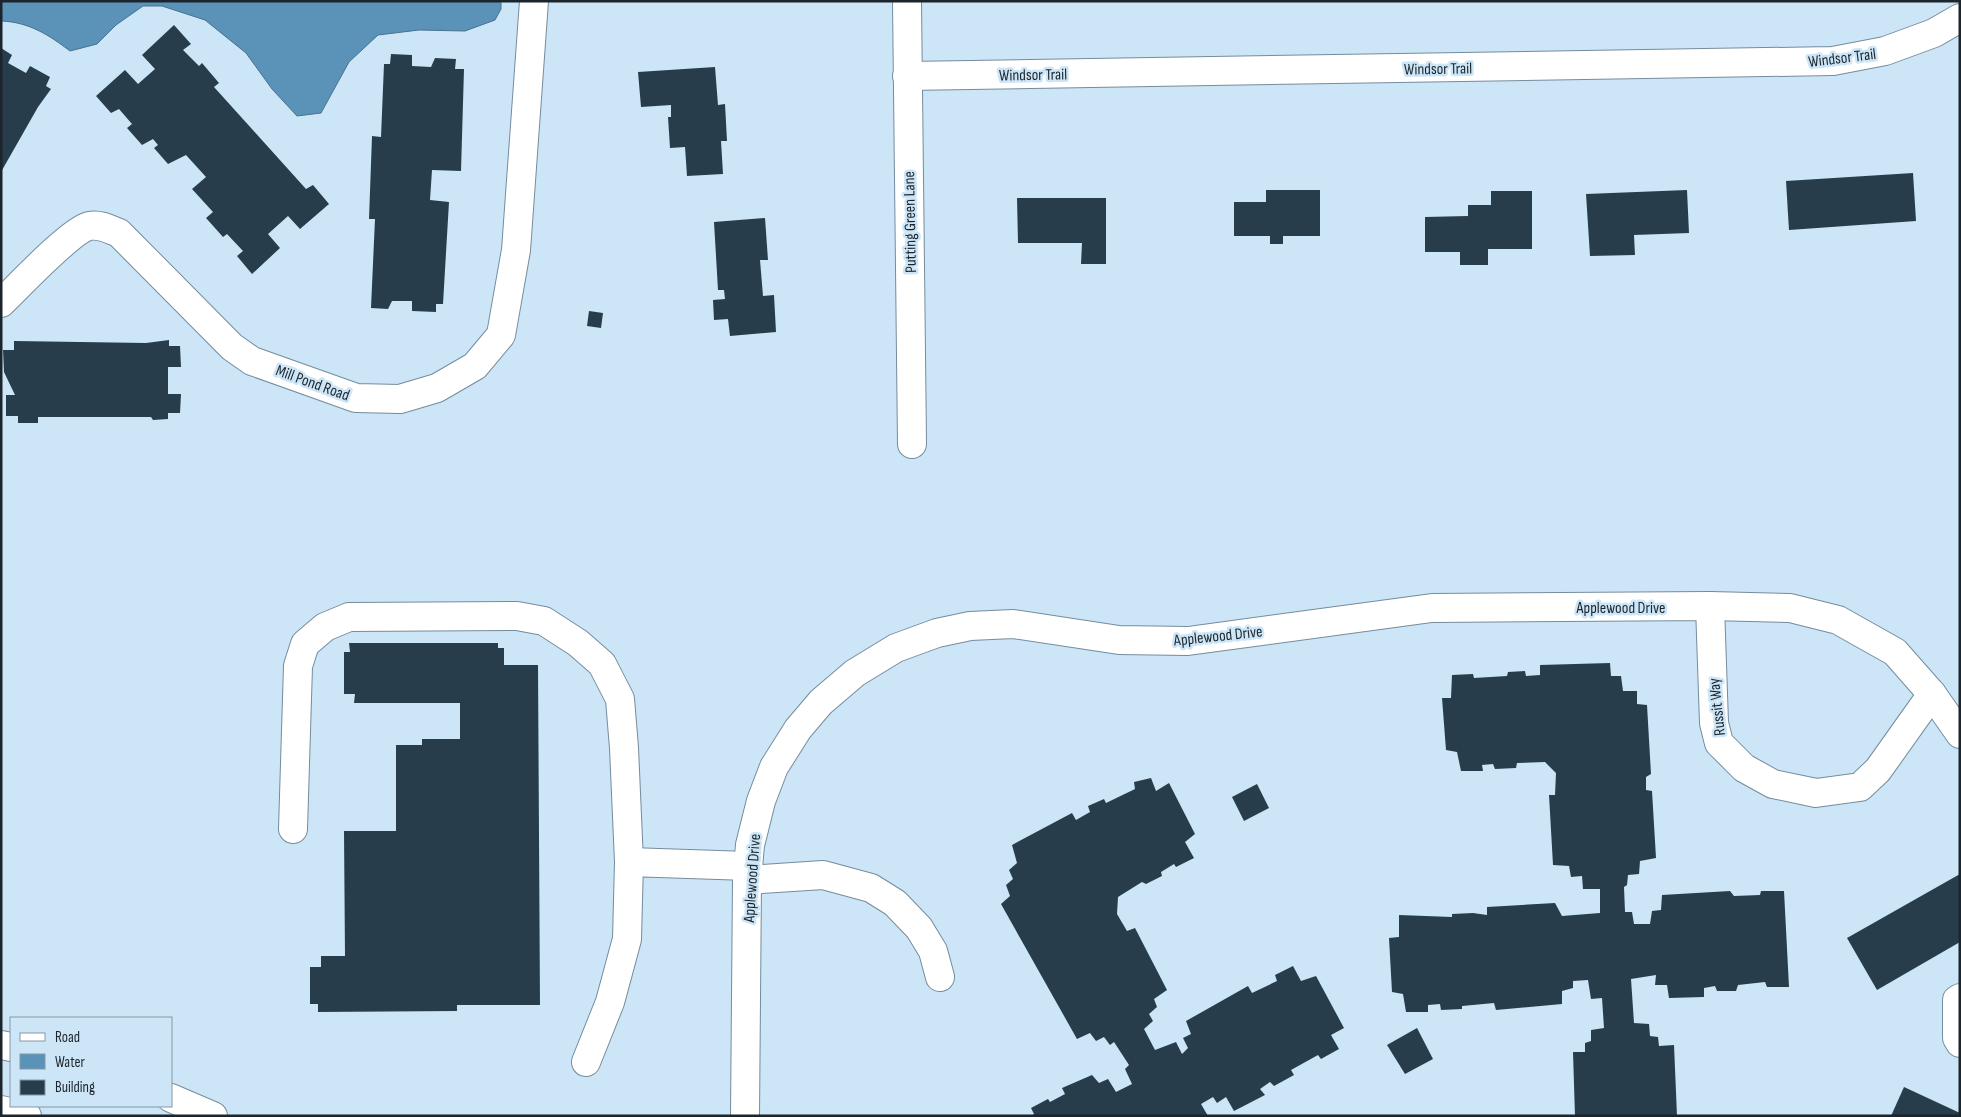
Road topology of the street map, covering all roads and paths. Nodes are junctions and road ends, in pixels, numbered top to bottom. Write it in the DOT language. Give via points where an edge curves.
graph roads {
  1 [pos="534,1"];
  2 [pos="906,1"];
  3 [pos="1960,18"];
  4 [pos="907,76"];
  5 [pos="1,303"];
  6 [pos="912,444"];
  7 [pos="1710,606"];
  8 [pos="1932,694"];
  9 [pos="1960,734"];
  10 [pos="293,829"];
  11 [pos="629,862"];
  12 [pos="748,873"];
  13 [pos="940,977"];
  14 [pos="1960,998"];
  15 [pos="1960,1042"];
  16 [pos="586,1062"];
  17 [pos="172,1098"];
  18 [pos="1,1110"];
  19 [pos="27,1116"];
  20 [pos="213,1116"];
  21 [pos="745,1116"];
  1 -- 5 [label="street, Mill Pond Road" via="516,250 501,335 475,366 437,388 400,399 356,398 252,360 232,347 119,233 99,225 88,226 72,235"];
  2 -- 4 [label="street, Putting Green Lane"];
  3 -- 4 [label="street, Windsor Trail" via="1934,33 1885,51 1833,61"];
  4 -- 6 [label="street, Putting Green Lane"];
  7 -- 8 [label="street, Applewood Drive" via="1790,608 1838,620 1895,652"];
  7 -- 8 [label="street, Russit Way" via="1714,723 1719,743 1744,768 1773,784 1816,793 1860,787 1878,770"];
  7 -- 12 [label="street, Applewood Drive" via="1432,608 1188,641 1119,640 1013,624 970,626 937,633 896,648 855,673 821,702 798,729 774,767 761,801 750,845"];
  8 -- 9 [label="street, Applewood Drive"];
  10 -- 11 [label="street" via="298,666 305,644 325,627 349,617 517,616 544,621 578,643 602,664 620,699"];
  11 -- 12 [label="street"];
  11 -- 16 [label="street" via="626,939 610,1002"];
  12 -- 13 [label="street" via="823,875 870,888 895,904 919,928 933,951"];
  12 -- 21 [label="street, Applewood Drive"];
  14 -- 15 [label="street" via="1957,1000 1956,1038"];
  17 -- 20 [label="street"];
  18 -- 19 [label="street"];
}
